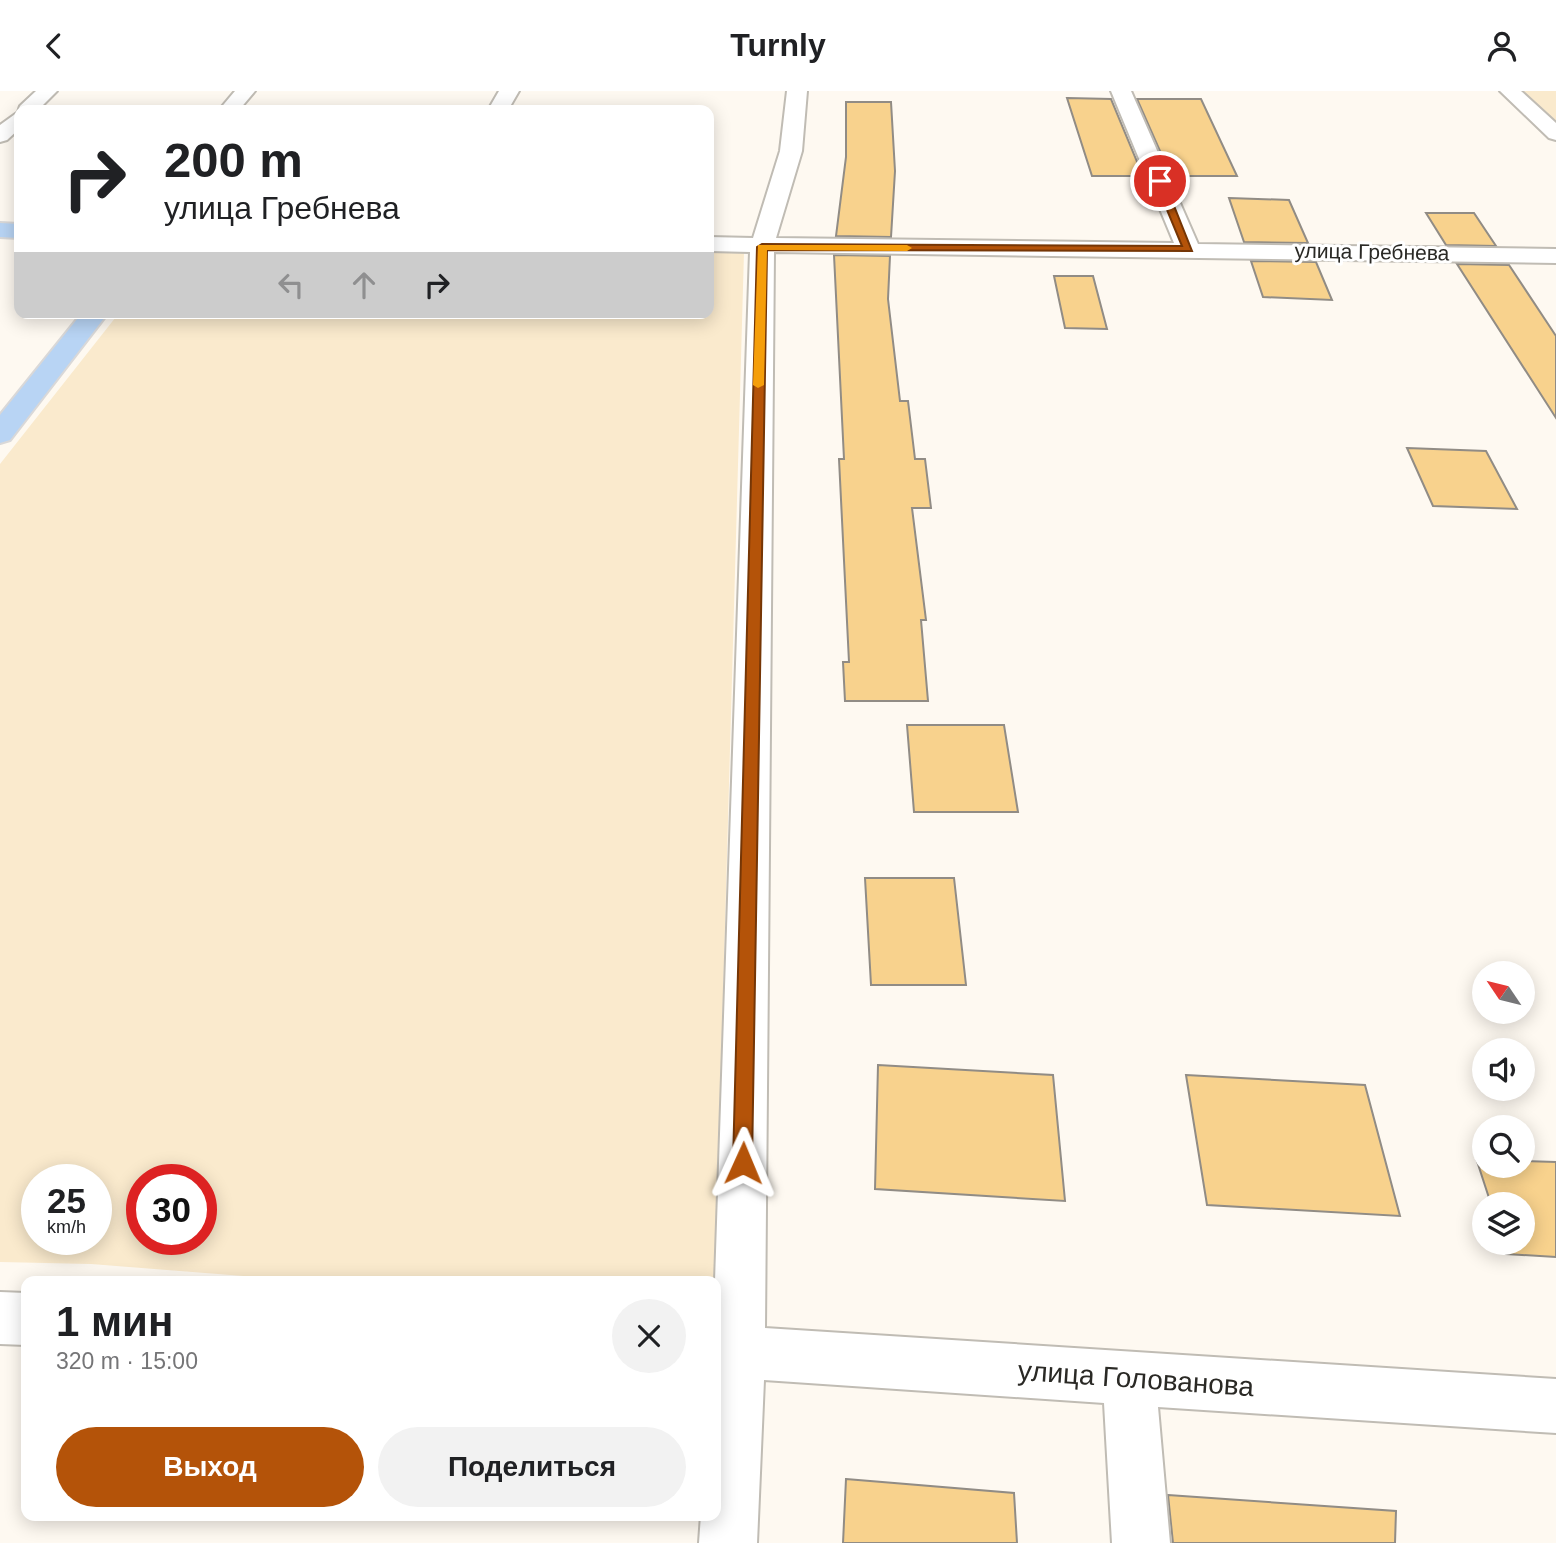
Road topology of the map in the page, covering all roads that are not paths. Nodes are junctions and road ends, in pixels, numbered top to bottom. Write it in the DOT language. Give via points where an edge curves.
graph roads {
  1 [pos="47,91"];
  2 [pos="245,91"];
  3 [pos="797,91"];
  4 [pos="1121,91"];
  5 [pos="1510,91"];
  6 [pos="32,105"];
  7 [pos="233,105"];
  8 [pos="14,123"];
  9 [pos="1556,134"];
  10 [pos="0,136"];
  11 [pos="714,244"];
  12 [pos="762,247"];
  13 [pos="1188,249"];
  14 [pos="1556,256"];
  15 [pos="90,319"];
  16 [pos="0,434"];
  17 [pos="0,1318"];
  18 [pos="21,1319"];
  19 [pos="727,1352"];
  20 [pos="1129,1378"];
  21 [pos="1556,1406"];
  22 [pos="729,1543"];
  23 [pos="1141,1543"];
  1 -- 6 [label="street"];
  2 -- 7 [label="street"];
  3 -- 12 [label="street" via="791,151"];
  4 -- 13 [label="street"];
  5 -- 9 [label="street"];
  8 -- 10 [label="street"];
  11 -- 12 [label="street, улица Гребнева"];
  12 -- 13 [label="street, улица Гребнева"];
  12 -- 19 [label="street"];
  13 -- 14 [label="street, улица Гребнева"];
  15 -- 16 [label="main road"];
  17 -- 18 [label="street"];
  19 -- 20 [label="street, улица Голованова"];
  19 -- 22 [label="street"];
  20 -- 21 [label="street, улица Голованова"];
  20 -- 23 [label="street"];
}
